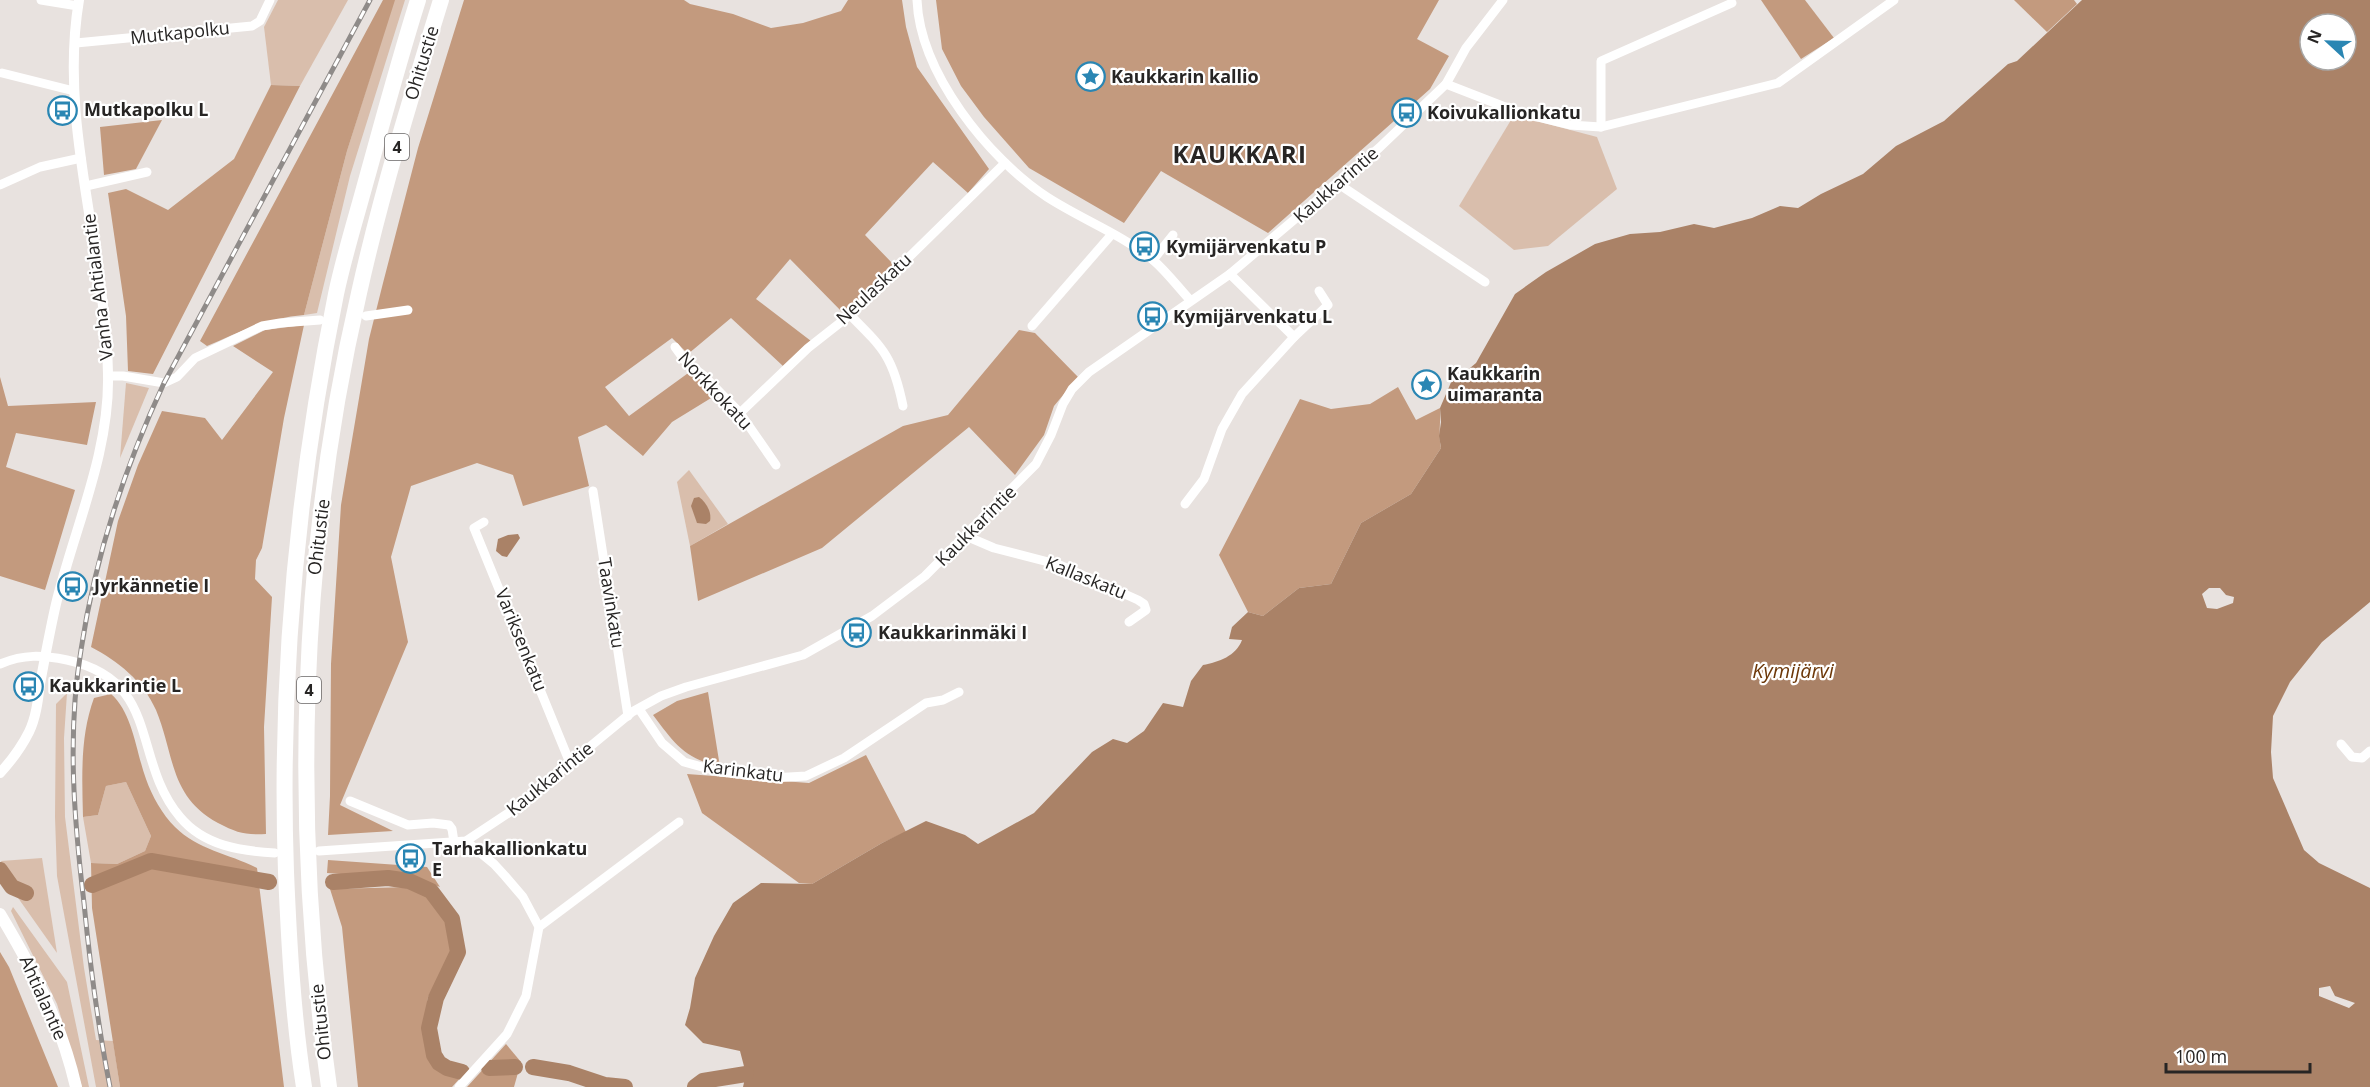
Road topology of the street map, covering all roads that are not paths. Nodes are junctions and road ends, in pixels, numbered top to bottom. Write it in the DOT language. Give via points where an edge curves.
graph roads {
  1 [pos="41,0"];
  2 [pos="270,0"];
  3 [pos="418,0"];
  4 [pos="441,0"];
  5 [pos="917,0"];
  6 [pos="1503,0"];
  7 [pos="1894,0"];
  8 [pos="78,3"];
  9 [pos="1732,3"];
  10 [pos="76,43"];
  11 [pos="2,73"];
  12 [pos="1446,84"];
  13 [pos="74,92"];
  14 [pos="1600,127"];
  15 [pos="81,158"];
  16 [pos="1005,163"];
  17 [pos="147,172"];
  18 [pos="1337,183"];
  19 [pos="0,185"];
  20 [pos="86,186"];
  21 [pos="1112,234"];
  22 [pos="1173,235"];
  23 [pos="1153,260"];
  24 [pos="1230,274"];
  25 [pos="1485,282"];
  26 [pos="1319,291"];
  27 [pos="1190,300"];
  28 [pos="408,310"];
  29 [pos="850,315"];
  30 [pos="366,316"];
  31 [pos="320,320"];
  32 [pos="1032,326"];
  33 [pos="1294,338"];
  34 [pos="675,347"];
  35 [pos="108,376"];
  36 [pos="903,406"];
  37 [pos="740,413"];
  38 [pos="776,465"];
  39 [pos="593,490"];
  40 [pos="1185,504"];
  41 [pos="484,522"];
  42 [pos="966,536"];
  43 [pos="1129,622"];
  44 [pos="45,657"];
  45 [pos="0,664"];
  46 [pos="959,692"];
  47 [pos="639,709"];
  48 [pos="628,716"];
  49 [pos="2341,744"];
  50 [pos="2370,751"];
  51 [pos="570,763"];
  52 [pos="0,773"];
  53 [pos="350,801"];
  54 [pos="679,822"];
  55 [pos="465,841"];
  56 [pos="454,842"];
  57 [pos="319,851"];
  58 [pos="275,853"];
  59 [pos="0,914"];
  60 [pos="539,927"];
  61 [pos="76,1087"];
  62 [pos="304,1087"];
  63 [pos="329,1087"];
  64 [pos="459,1087"];
  1 -- 8 [label="street"];
  2 -- 10 [label="street, Mutkapolku" via="260,21 252,26"];
  3 -- 62 [label="highway, Ohitustie / 4" via="337,291 306,468 292,587 284,707 284,812 288,929"];
  4 -- 63 [label="highway, Ohitustie / 4" via="358,296 327,473 314,586 306,818 312,931"];
  5 -- 16 [label="street" via="928,50 944,84 971,124"];
  6 -- 12 [label="street, Kaukkarintie" via="1466,48"];
  7 -- 14 [label="street" via="1778,83"];
  8 -- 10 [label="street, Vanha Ahtialantie"];
  9 -- 14 [label="street" via="1601,61"];
  10 -- 13 [label="street, Vanha Ahtialantie"];
  11 -- 13 [label="street"];
  12 -- 14 [label="street" via="1518,112 1570,125"];
  12 -- 18 [label="street, Kaukkarintie"];
  13 -- 15 [label="street, Vanha Ahtialantie"];
  15 -- 19 [label="street" via="40,166"];
  15 -- 20 [label="street, Vanha Ahtialantie"];
  16 -- 21 [label="street" via="1046,196"];
  16 -- 29 [label="street, Neulaskatu"];
  17 -- 20 [label="street"];
  18 -- 24 [label="street, Kaukkarintie"];
  18 -- 25 [label="street"];
  20 -- 35 [label="street, Vanha Ahtialantie" via="105,312"];
  21 -- 23 [label="street"];
  21 -- 32 [label="street"];
  22 -- 23 [label="street"];
  23 -- 27 [label="street"];
  24 -- 27 [label="street, Kaukkarintie"];
  24 -- 33 [label="street"];
  26 -- 33 [label="street" via="1328,305"];
  27 -- 42 [label="street, Kaukkarintie" via="1089,372 1072,389 1036,464"];
  28 -- 30 [label="street"];
  29 -- 36 [label="street" via="890,359"];
  29 -- 37 [label="street, Neulaskatu" via="808,348"];
  31 -- 35 [label="street" via="262,326 195,358 177,377 164,383"];
  33 -- 40 [label="street" via="1242,394 1222,429 1204,479"];
  34 -- 37 [label="street, Norkkokatu"];
  35 -- 44 [label="street, Vanha Ahtialantie" via="102,435"];
  37 -- 38 [label="street, Norkkokatu"];
  39 -- 48 [label="street, Taavinkatu"];
  41 -- 51 [label="street, Variksenkatu" via="474,528"];
  42 -- 43 [label="street, Kallaskatu" via="994,548 1060,565 1138,600 1146,610"];
  42 -- 47 [label="street, Kaukkarintie" via="925,576 872,616 827,642 802,655 686,687"];
  44 -- 45 [label="street" via="35,655"];
  44 -- 52 [label="street, Vanha Ahtialantie" via="30,730"];
  44 -- 58 [label="street" via="79,663 100,672 123,690 134,706 166,797 200,835 247,852"];
  46 -- 47 [label="street, Karinkatu" via="926,703 844,758 806,776 772,778 720,772 684,762 662,743"];
  47 -- 48 [label="street, Kaukkarintie"];
  48 -- 51 [label="street, Kaukkarintie"];
  49 -- 50 [label="street" via="2352,757 2362,758"];
  51 -- 55 [label="street, Kaukkarintie" via="513,810"];
  53 -- 56 [label="street" via="408,825 449,825"];
  54 -- 60 [label="street"];
  55 -- 56 [label="street, Kaukkarintie"];
  55 -- 60 [label="street" via="505,876 523,897"];
  56 -- 57 [label="street, Kaukkarintie"];
  59 -- 61 [label="main road, Ahtialantie" via="32,966 56,1019"];
  60 -- 64 [label="street" via="526,996 507,1034"];
}
